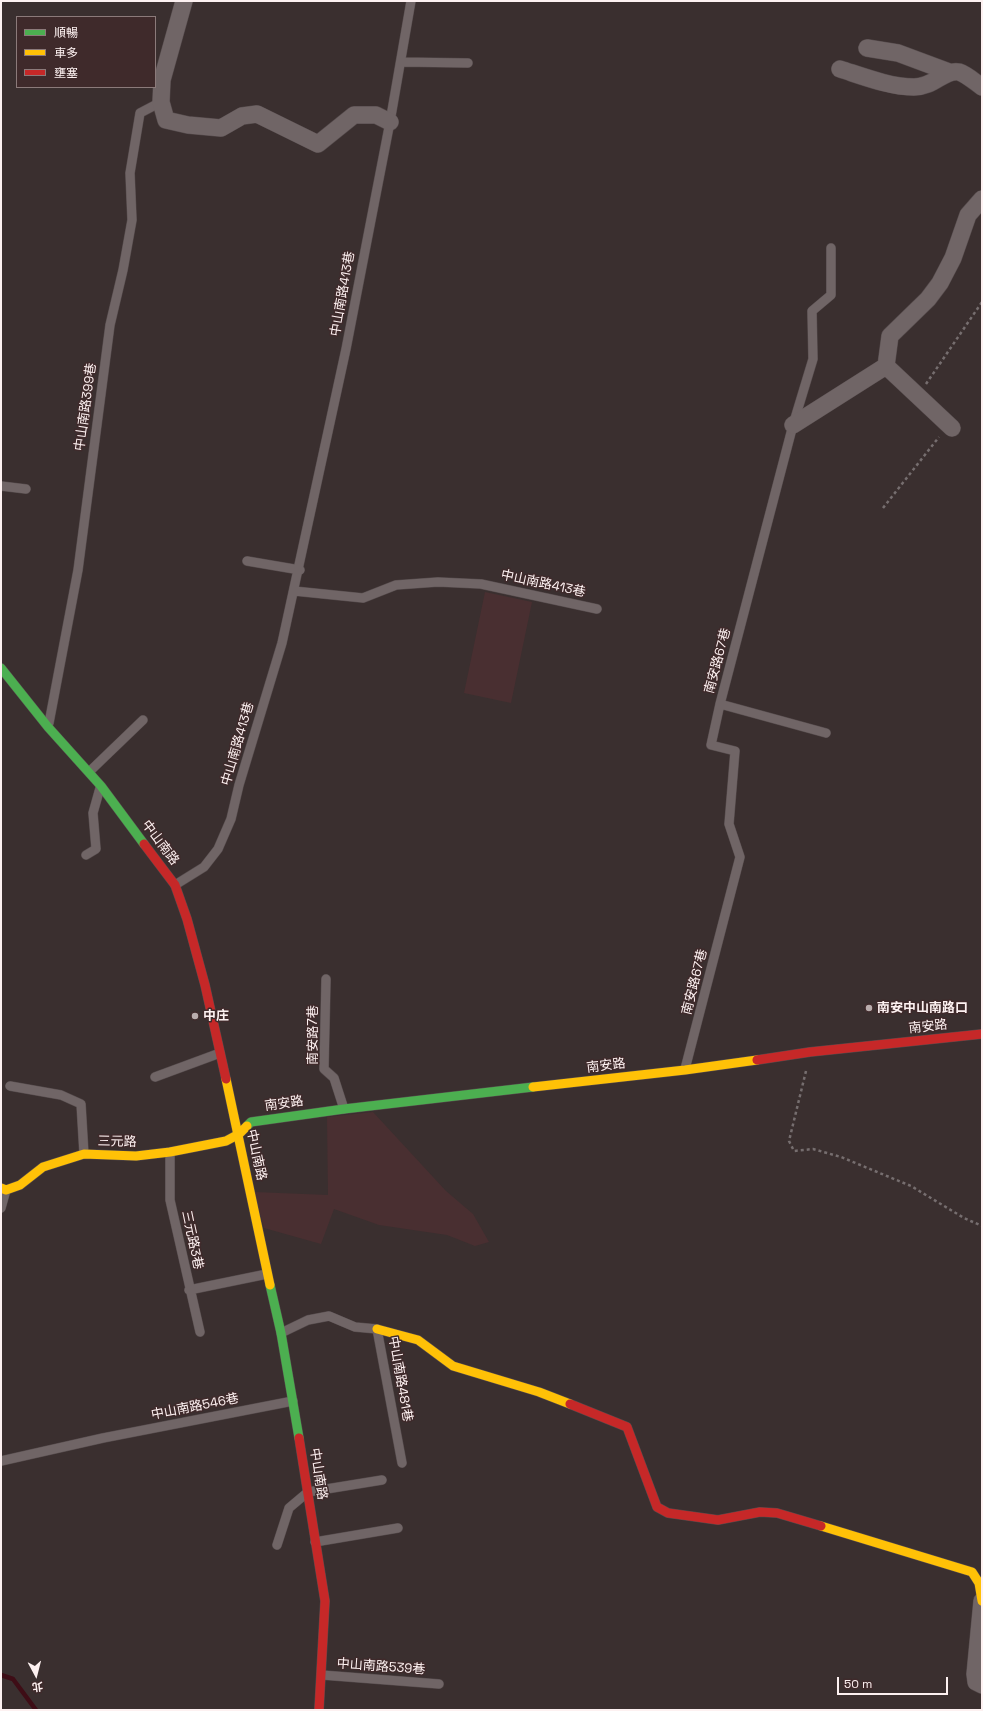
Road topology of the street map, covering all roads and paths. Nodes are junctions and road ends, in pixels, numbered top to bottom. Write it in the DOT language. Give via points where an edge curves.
graph roads {
  1 [pos="184,1"];
  2 [pos="411,1"];
  3 [pos="867,48"];
  4 [pos="400,62"];
  5 [pos="468,63"];
  6 [pos="840,69"];
  7 [pos="949,72"];
  8 [pos="982,87"];
  9 [pos="161,102"];
  10 [pos="390,122"];
  11 [pos="982,199"];
  12 [pos="831,248"];
  13 [pos="982,302"];
  14 [pos="886,366"];
  15 [pos="927,382"];
  16 [pos="793,425"];
  17 [pos="948,430"];
  18 [pos="1,486"];
  19 [pos="26,489"];
  20 [pos="883,508"];
  21 [pos="247,560"];
  22 [pos="300,570"];
  23 [pos="294,591"];
  24 [pos="596,609"];
  25 [pos="1,668"];
  26 [pos="720,704"];
  27 [pos="143,720"];
  28 [pos="48,727"];
  29 [pos="826,733"];
  30 [pos="88,772"];
  31 [pos="101,786"];
  32 [pos="86,855"];
  33 [pos="175,885"];
  34 [pos="326,979"];
  35 [pos="982,1034"];
  36 [pos="810,1052"];
  37 [pos="220,1053"];
  38 [pos="685,1070"];
  39 [pos="155,1077"];
  40 [pos="10,1086"];
  41 [pos="344,1109"];
  42 [pos="238,1134"];
  43 [pos="170,1152"];
  44 [pos="84,1154"];
  45 [pos="4,1189"];
  46 [pos="1,1208"];
  47 [pos="982,1226"];
  48 [pos="266,1274"];
  49 [pos="189,1290"];
  50 [pos="378,1329"];
  51 [pos="200,1332"];
  52 [pos="281,1333"];
  53 [pos="293,1401"];
  54 [pos="1,1461"];
  55 [pos="402,1463"];
  56 [pos="382,1480"];
  57 [pos="308,1492"];
  58 [pos="398,1528"];
  59 [pos="316,1542"];
  60 [pos="277,1546"];
  61 [pos="982,1601"];
  62 [pos="322,1675"];
  63 [pos="439,1684"];
  64 [pos="982,1686"];
  65 [pos="319,1710"];
  1 -- 9 [label="street" via="162,80"];
  2 -- 4 [label="lane, 中山南路413巷"];
  3 -- 7 [label="street" via="898,53"];
  4 -- 5 [label="lane"];
  4 -- 10 [label="lane, 中山南路413巷"];
  6 -- 7 [label="street" via="912,87 924,87"];
  7 -- 8 [label="street" via="960,72"];
  9 -- 10 [label="street" via="166,120 221,128 242,116 257,114 318,144 354,115 376,115"];
  9 -- 28 [label="lane, 中山南路399巷" via="140,113 130,174 132,220 110,325 78,570"];
  10 -- 22 [label="lane, 中山南路413巷"];
  11 -- 14 [label="street" via="968,215 953,258 940,283 928,299 890,336"];
  12 -- 16 [label="lane, 南安路67巷" via="831,295 812,311 813,360"];
  13 -- 15 [label="path"];
  14 -- 16 [label="street"];
  14 -- 17 [label="street"];
  16 -- 26 [label="lane, 南安路67巷"];
  17 -- 20 [label="path"];
  18 -- 19 [label="lane"];
  21 -- 22 [label="lane"];
  22 -- 23 [label="lane, 中山南路413巷"];
  23 -- 24 [label="lane, 中山南路413巷" via="363,598 396,585 438,582 481,584"];
  23 -- 33 [label="lane, 中山南路413巷" via="282,643 231,819 218,849 204,867"];
  25 -- 28 [label="street, 中山南路"];
  26 -- 29 [label="lane"];
  26 -- 38 [label="lane, 南安路67巷" via="711,745 735,751 729,824 740,858"];
  27 -- 30 [label="lane"];
  28 -- 30 [label="street, 中山南路"];
  30 -- 31 [label="street, 中山南路"];
  31 -- 32 [label="lane" via="93,813 96,849"];
  31 -- 33 [label="street, 中山南路"];
  33 -- 37 [label="street, 中山南路" via="197,956"];
  34 -- 41 [label="lane, 南安路7巷" via="324,1069 334,1078"];
  35 -- 36 [label="street, 南安路"];
  36 -- 38 [label="street, 南安路"];
  36 -- 47 [label="path" via="789,1141 794,1151 813,1149 841,1157 911,1186"];
  37 -- 39 [label="lane"];
  37 -- 42 [label="street, 中山南路"];
  38 -- 41 [label="street, 南安路"];
  40 -- 44 [label="lane" via="62,1095 81,1104"];
  41 -- 42 [label="street, 南安路" via="251,1122"];
  42 -- 43 [label="street, 三元路" via="226,1141"];
  42 -- 48 [label="street, 中山南路"];
  43 -- 44 [label="street, 三元路" via="136,1156"];
  43 -- 49 [label="lane, 三元路3巷" via="170,1200"];
  44 -- 45 [label="street, 三元路" via="43,1167 20,1185"];
  45 -- 46 [label="lane"];
  48 -- 49 [label="lane"];
  48 -- 52 [label="street, 中山南路"];
  49 -- 51 [label="lane, 三元路3巷"];
  50 -- 52 [label="lane, 中山南路481巷" via="356,1327 329,1316 308,1320"];
  50 -- 55 [label="lane, 中山南路481巷"];
  50 -- 61 [label="street" via="418,1340 453,1366 539,1392 627,1426 657,1508 668,1513 718,1520 760,1512 777,1513 972,1572 979,1583"];
  52 -- 53 [label="street, 中山南路"];
  53 -- 54 [label="lane, 中山南路546巷"];
  53 -- 57 [label="street, 中山南路"];
  56 -- 57 [label="lane"];
  57 -- 59 [label="street, 中山南路"];
  57 -- 60 [label="lane" via="289,1508"];
  58 -- 59 [label="lane"];
  59 -- 62 [label="street, 中山南路" via="324,1601"];
  61 -- 64 [label="street" via="975,1674 976,1682"];
  62 -- 63 [label="lane, 中山南路539巷"];
  62 -- 65 [label="street, 中山南路"];
}
